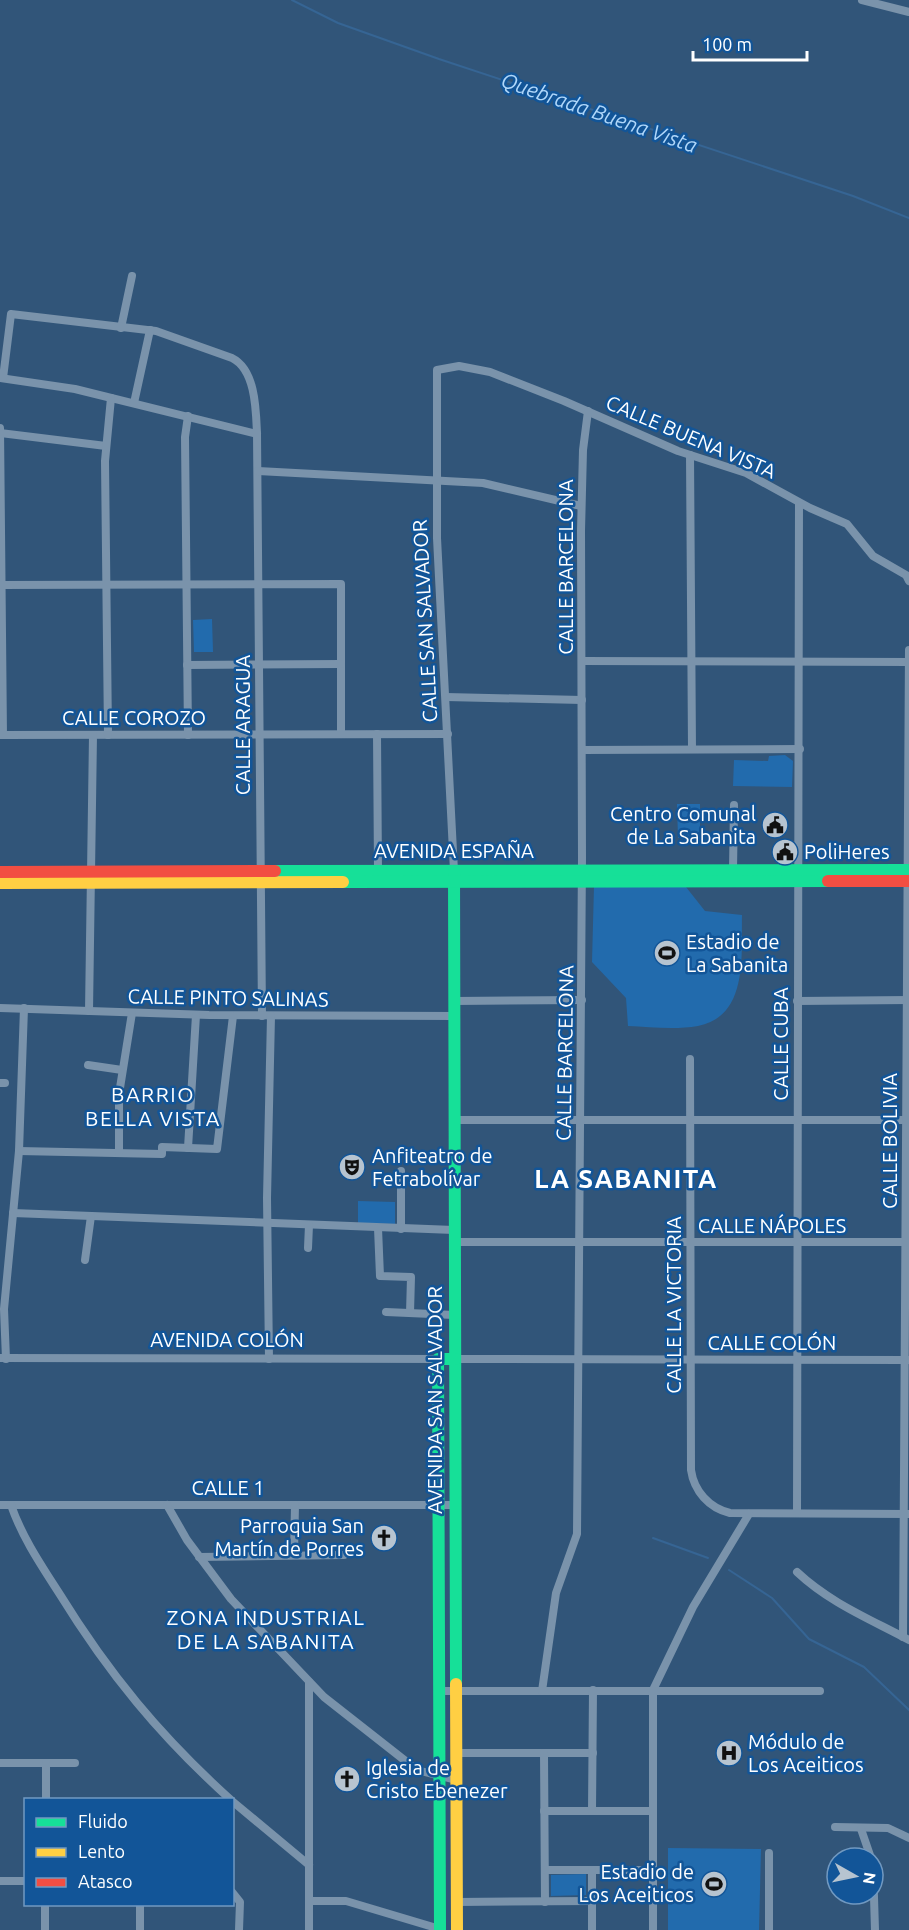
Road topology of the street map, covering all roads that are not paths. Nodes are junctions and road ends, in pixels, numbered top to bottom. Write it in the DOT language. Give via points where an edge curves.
graph roads {
  1 [pos="862,0"];
  2 [pos="909,12"];
  3 [pos="132,276"];
  4 [pos="121,328"];
  5 [pos="150,330"];
  6 [pos="437,370"];
  7 [pos="2,378"];
  8 [pos="111,398"];
  9 [pos="134,403"];
  10 [pos="588,411"];
  11 [pos="188,416"];
  12 [pos="0,428"];
  13 [pos="0,433"];
  14 [pos="257,434"];
  15 [pos="106,446"];
  16 [pos="690,456"];
  17 [pos="258,471"];
  18 [pos="435,479"];
  19 [pos="799,503"];
  20 [pos="581,507"];
  21 [pos="909,581"];
  22 [pos="106,584"];
  23 [pos="186,584"];
  24 [pos="259,584"];
  25 [pos="0,585"];
  26 [pos="909,650"];
  27 [pos="582,661"];
  28 [pos="692,662"];
  29 [pos="801,662"];
  30 [pos="909,662"];
  31 [pos="260,664"];
  32 [pos="341,664"];
  33 [pos="187,665"];
  34 [pos="446,697"];
  35 [pos="582,700"];
  36 [pos="260,734"];
  37 [pos="340,734"];
  38 [pos="377,734"];
  39 [pos="448,734"];
  40 [pos="2,735"];
  41 [pos="93,735"];
  42 [pos="108,735"];
  43 [pos="188,735"];
  44 [pos="800,749"];
  45 [pos="582,750"];
  46 [pos="692,750"];
  47 [pos="734,805"];
  48 [pos="733,870"];
  49 [pos="909,870"];
  50 [pos="378,871"];
  51 [pos="0,872"];
  52 [pos="454,876"];
  53 [pos="582,876"];
  54 [pos="799,876"];
  55 [pos="92,877"];
  56 [pos="260,877"];
  57 [pos="909,881"];
  58 [pos="0,884"];
  59 [pos="582,1000"];
  60 [pos="908,1000"];
  61 [pos="454,1001"];
  62 [pos="797,1001"];
  63 [pos="0,1008"];
  64 [pos="24,1008"];
  65 [pos="89,1011"];
  66 [pos="132,1012"];
  67 [pos="196,1015"];
  68 [pos="233,1016"];
  69 [pos="262,1016"];
  70 [pos="272,1016"];
  71 [pos="454,1016"];
  72 [pos="690,1059"];
  73 [pos="87,1065"];
  74 [pos="122,1070"];
  75 [pos="454,1120"];
  76 [pos="580,1120"];
  77 [pos="690,1120"];
  78 [pos="797,1120"];
  79 [pos="908,1120"];
  80 [pos="188,1148"];
  81 [pos="19,1151"];
  82 [pos="119,1153"];
  83 [pos="401,1172"];
  84 [pos="13,1213"];
  85 [pos="91,1216"];
  86 [pos="268,1223"];
  87 [pos="309,1225"];
  88 [pos="378,1228"];
  89 [pos="401,1229"];
  90 [pos="454,1236"];
  91 [pos="579,1242"];
  92 [pos="690,1242"];
  93 [pos="798,1242"];
  94 [pos="908,1242"];
  95 [pos="308,1248"];
  96 [pos="86,1260"];
  97 [pos="386,1312"];
  98 [pos="410,1312"];
  99 [pos="454,1315"];
  100 [pos="3,1359"];
  101 [pos="269,1359"];
  102 [pos="438,1359"];
  103 [pos="454,1359"];
  104 [pos="578,1359"];
  105 [pos="690,1359"];
  106 [pos="798,1359"];
  107 [pos="908,1360"];
  108 [pos="0,1505"];
  109 [pos="11,1505"];
  110 [pos="167,1505"];
  111 [pos="295,1505"];
  112 [pos="438,1505"];
  113 [pos="455,1505"];
  114 [pos="797,1513"];
  115 [pos="749,1514"];
  116 [pos="907,1514"];
  117 [pos="294,1555"];
  118 [pos="344,1555"];
  119 [pos="199,1557"];
  120 [pos="797,1572"];
  121 [pos="906,1636"];
  122 [pos="309,1682"];
  123 [pos="593,1690"];
  124 [pos="653,1690"];
  125 [pos="439,1691"];
  126 [pos="456,1691"];
  127 [pos="542,1691"];
  128 [pos="820,1691"];
  129 [pos="456,1753"];
  130 [pos="544,1753"];
  131 [pos="593,1753"];
  132 [pos="0,1763"];
  133 [pos="46,1763"];
  134 [pos="75,1763"];
  135 [pos="440,1777"];
  136 [pos="456,1780"];
  137 [pos="46,1798"];
  138 [pos="230,1798"];
  139 [pos="234,1802"];
  140 [pos="544,1811"];
  141 [pos="592,1811"];
  142 [pos="653,1811"];
  143 [pos="835,1827"];
  144 [pos="861,1829"];
  145 [pos="909,1838"];
  146 [pos="867,1846"];
  147 [pos="769,1853"];
  148 [pos="309,1865"];
  149 [pos="544,1870"];
  150 [pos="592,1870"];
  151 [pos="652,1870"];
  152 [pos="0,1881"];
  153 [pos="24,1881"];
  154 [pos="234,1894"];
  155 [pos="309,1901"];
  156 [pos="592,1901"];
  157 [pos="457,1902"];
  158 [pos="545,1902"];
  159 [pos="45,1906"];
  160 [pos="140,1906"];
  161 [pos="874,1906"];
  162 [pos="440,1929"];
  163 [pos="45,1930"];
  164 [pos="140,1930"];
  165 [pos="239,1930"];
  166 [pos="309,1930"];
  167 [pos="457,1930"];
  168 [pos="592,1930"];
  169 [pos="652,1930"];
  170 [pos="769,1930"];
  171 [pos="875,1930"];
  1 -- 2 [label="street"];
  3 -- 4 [label="street"];
  4 -- 5 [label="street, CALLE ARAGUA"];
  4 -- 7 [label="street, CALLE ARAGUA" via="11,314"];
  5 -- 9 [label="street"];
  5 -- 14 [label="street, CALLE ARAGUA" via="238,361 254,396"];
  6 -- 10 [label="street, CALLE BUENA VISTA" via="459,366 481,369"];
  6 -- 18 [label="street, CALLE SAN SALVADOR"];
  7 -- 8 [label="street"];
  8 -- 9 [label="street"];
  8 -- 15 [label="street"];
  9 -- 11 [label="street"];
  10 -- 16 [label="street, CALLE BUENA VISTA"];
  10 -- 20 [label="street, CALLE BARCELONA"];
  11 -- 14 [label="street"];
  11 -- 23 [label="street"];
  12 -- 13 [label="street"];
  13 -- 15 [label="street"];
  13 -- 25 [label="street"];
  14 -- 17 [label="street, CALLE ARAGUA"];
  15 -- 22 [label="street"];
  16 -- 19 [label="street, CALLE BUENA VISTA" via="746,473"];
  16 -- 28 [label="street"];
  17 -- 18 [label="street"];
  17 -- 24 [label="street, CALLE ARAGUA"];
  18 -- 20 [label="street" via="497,484"];
  18 -- 34 [label="street, CALLE SAN SALVADOR"];
  19 -- 21 [label="street, CALLE BUENA VISTA" via="851,526 873,556 906,575"];
  19 -- 29 [label="street, CALLE CUBA"];
  20 -- 27 [label="street, CALLE BARCELONA"];
  22 -- 23 [label="street"];
  22 -- 25 [label="street"];
  22 -- 42 [label="street"];
  23 -- 24 [label="street"];
  23 -- 33 [label="street"];
  24 -- 31 [label="street, CALLE ARAGUA"];
  24 -- 32 [label="street" via="341,584"];
  25 -- 40 [label="street"];
  26 -- 30 [label="street, CALLE BOLIVIA"];
  27 -- 28 [label="street"];
  27 -- 35 [label="street, CALLE BARCELONA"];
  28 -- 29 [label="street"];
  28 -- 46 [label="street"];
  29 -- 30 [label="street"];
  29 -- 44 [label="street, CALLE CUBA"];
  30 -- 49 [label="street, CALLE BOLIVIA"];
  31 -- 32 [label="street"];
  31 -- 33 [label="street"];
  31 -- 36 [label="street, CALLE ARAGUA"];
  32 -- 37 [label="street"];
  33 -- 43 [label="street"];
  34 -- 35 [label="street"];
  34 -- 39 [label="street, CALLE SAN SALVADOR"];
  35 -- 45 [label="street, CALLE BARCELONA"];
  36 -- 37 [label="street, CALLE COROZO"];
  36 -- 43 [label="street, CALLE COROZO"];
  36 -- 56 [label="street, CALLE ARAGUA"];
  37 -- 38 [label="street, CALLE COROZO"];
  38 -- 39 [label="street, CALLE COROZO"];
  38 -- 50 [label="street"];
  39 -- 52 [label="street, CALLE SAN SALVADOR"];
  40 -- 41 [label="street, CALLE COROZO"];
  41 -- 42 [label="street, CALLE COROZO"];
  41 -- 55 [label="street"];
  42 -- 43 [label="street, CALLE COROZO"];
  44 -- 46 [label="street"];
  44 -- 54 [label="street, CALLE CUBA"];
  45 -- 46 [label="street"];
  45 -- 53 [label="street, CALLE BARCELONA"];
  47 -- 48 [label="street"];
  48 -- 53 [label="street, AVENIDA ESPAÑA"];
  48 -- 54 [label="street, AVENIDA ESPAÑA"];
  49 -- 54 [label="street, AVENIDA ESPAÑA"];
  49 -- 57 [label="street, CALLE BOLIVIA"];
  50 -- 52 [label="street, AVENIDA ESPAÑA"];
  50 -- 56 [label="street, AVENIDA ESPAÑA"];
  51 -- 55 [label="street, AVENIDA ESPAÑA"];
  52 -- 53 [label="street, AVENIDA ESPAÑA"];
  52 -- 56 [label="street, AVENIDA ESPAÑA"];
  52 -- 61 [label="street, AVENIDA SAN SALVADOR"];
  53 -- 54 [label="street, AVENIDA ESPAÑA"];
  53 -- 59 [label="street, CALLE BARCELONA"];
  54 -- 57 [label="street, AVENIDA ESPAÑA"];
  54 -- 62 [label="street, CALLE CUBA"];
  55 -- 56 [label="street, AVENIDA ESPAÑA"];
  55 -- 58 [label="street, AVENIDA ESPAÑA"];
  55 -- 65 [label="street"];
  56 -- 69 [label="street, CALLE ARAGUA"];
  57 -- 60 [label="street, CALLE BOLIVIA"];
  59 -- 61 [label="street"];
  59 -- 76 [label="street, CALLE BARCELONA"];
  60 -- 62 [label="street"];
  60 -- 79 [label="street, CALLE BOLIVIA"];
  61 -- 71 [label="street, AVENIDA SAN SALVADOR"];
  62 -- 78 [label="street, CALLE CUBA"];
  63 -- 64 [label="street, CALLE PINTO SALINAS"];
  64 -- 65 [label="street, CALLE PINTO SALINAS"];
  64 -- 81 [label="street"];
  65 -- 66 [label="street, CALLE PINTO SALINAS"];
  66 -- 67 [label="street, CALLE PINTO SALINAS"];
  66 -- 74 [label="street"];
  67 -- 68 [label="street, CALLE PINTO SALINAS"];
  67 -- 80 [label="street"];
  68 -- 69 [label="street, CALLE PINTO SALINAS"];
  68 -- 80 [label="street" via="217,1149"];
  69 -- 70 [label="street, CALLE PINTO SALINAS"];
  70 -- 71 [label="street, CALLE PINTO SALINAS"];
  70 -- 86 [label="street"];
  71 -- 75 [label="street, AVENIDA SAN SALVADOR"];
  72 -- 77 [label="street, CALLE LA VICTORIA"];
  73 -- 74 [label="street"];
  74 -- 82 [label="street"];
  75 -- 76 [label="street"];
  75 -- 90 [label="street, AVENIDA SAN SALVADOR"];
  76 -- 77 [label="street"];
  76 -- 91 [label="street, CALLE BARCELONA"];
  77 -- 78 [label="street"];
  77 -- 92 [label="street, CALLE LA VICTORIA"];
  78 -- 79 [label="street"];
  78 -- 93 [label="street, CALLE CUBA"];
  79 -- 94 [label="street, CALLE BOLIVIA"];
  80 -- 82 [label="street" via="162,1147 162,1154"];
  81 -- 82 [label="street"];
  81 -- 84 [label="street"];
  83 -- 89 [label="street"];
  84 -- 85 [label="street, CALLE NÁPOLES"];
  84 -- 100 [label="street"];
  85 -- 86 [label="street, CALLE NÁPOLES"];
  85 -- 96 [label="street"];
  86 -- 87 [label="street, CALLE NÁPOLES"];
  86 -- 101 [label="street"];
  87 -- 88 [label="street, CALLE NÁPOLES"];
  87 -- 95 [label="street"];
  88 -- 89 [label="street, CALLE NÁPOLES"];
  88 -- 98 [label="street" via="380,1276 411,1277"];
  89 -- 90 [label="street, CALLE NÁPOLES"];
  90 -- 91 [label="street, CALLE NÁPOLES"];
  90 -- 99 [label="street, AVENIDA SAN SALVADOR"];
  91 -- 92 [label="street, CALLE NÁPOLES"];
  91 -- 104 [label="street, CALLE BARCELONA"];
  92 -- 93 [label="street, CALLE NÁPOLES"];
  92 -- 105 [label="street, CALLE LA VICTORIA"];
  93 -- 94 [label="street, CALLE NÁPOLES"];
  93 -- 106 [label="street, CALLE CUBA"];
  94 -- 107 [label="street, CALLE BOLIVIA"];
  97 -- 98 [label="street"];
  98 -- 99 [label="street"];
  99 -- 103 [label="street, AVENIDA SAN SALVADOR"];
  100 -- 101 [label="street, AVENIDA COLÓN"];
  101 -- 102 [label="street, AVENIDA COLÓN"];
  102 -- 103 [label="street, AVENIDA COLÓN"];
  102 -- 112 [label="street, AVENIDA SAN SALVADOR"];
  103 -- 104 [label="street, CALLE COLÓN"];
  103 -- 113 [label="street, AVENIDA SAN SALVADOR"];
  104 -- 105 [label="street, CALLE COLÓN"];
  104 -- 127 [label="street, CALLE BARCELONA" via="577,1534 556,1593"];
  105 -- 106 [label="street, CALLE COLÓN"];
  105 -- 115 [label="street, CALLE LA VICTORIA" via="691,1470 695,1487 721,1511"];
  106 -- 107 [label="street, CALLE COLÓN"];
  106 -- 114 [label="street, CALLE CUBA"];
  107 -- 116 [label="street, CALLE BOLIVIA"];
  108 -- 109 [label="street, CALLE 1"];
  109 -- 110 [label="street, CALLE 1"];
  109 -- 138 [label="street" via="28,1544 94,1649 155,1726"];
  110 -- 111 [label="street, CALLE 1"];
  110 -- 119 [label="street"];
  111 -- 112 [label="street, CALLE 1"];
  111 -- 117 [label="street"];
  112 -- 113 [label="street, CALLE 1"];
  112 -- 125 [label="street, AVENIDA SAN SALVADOR"];
  113 -- 126 [label="street, AVENIDA SAN SALVADOR"];
  114 -- 115 [label="street, CALLE LA VICTORIA"];
  114 -- 116 [label="street, CALLE LA VICTORIA"];
  115 -- 124 [label="street" via="693,1607"];
  116 -- 121 [label="street, CALLE BOLIVIA"];
  117 -- 118 [label="street"];
  117 -- 119 [label="street"];
  119 -- 122 [label="street" via="231,1599"];
  120 -- 121 [label="street" via="813,1587 861,1617"];
  122 -- 135 [label="street" via="406,1763 424,1774"];
  122 -- 148 [label="street"];
  123 -- 124 [label="street"];
  123 -- 127 [label="street"];
  123 -- 131 [label="street"];
  124 -- 128 [label="street"];
  124 -- 142 [label="street"];
  125 -- 126 [label="street"];
  125 -- 135 [label="street, AVENIDA SAN SALVADOR"];
  126 -- 127 [label="street"];
  126 -- 129 [label="street, AVENIDA SAN SALVADOR"];
  129 -- 130 [label="street"];
  129 -- 136 [label="street, AVENIDA SAN SALVADOR"];
  130 -- 131 [label="street"];
  130 -- 140 [label="street"];
  131 -- 141 [label="street"];
  132 -- 133 [label="street"];
  133 -- 134 [label="street"];
  133 -- 137 [label="street"];
  135 -- 136 [label="street"];
  135 -- 162 [label="street, AVENIDA SAN SALVADOR"];
  136 -- 157 [label="street, AVENIDA SAN SALVADOR"];
  139 -- 148 [label="street"];
  140 -- 141 [label="street"];
  140 -- 149 [label="street"];
  141 -- 142 [label="street"];
  142 -- 151 [label="street"];
  143 -- 144 [label="street"];
  144 -- 145 [label="street" via="888,1828"];
  144 -- 146 [label="street"];
  147 -- 170 [label="street"];
  148 -- 155 [label="street"];
  149 -- 150 [label="street"];
  149 -- 158 [label="street"];
  150 -- 151 [label="street"];
  150 -- 156 [label="street"];
  151 -- 169 [label="street"];
  152 -- 153 [label="street"];
  154 -- 165 [label="street" via="240,1910"];
  155 -- 162 [label="street" via="346,1901"];
  155 -- 166 [label="street"];
  156 -- 158 [label="street"];
  156 -- 168 [label="street"];
  157 -- 158 [label="street"];
  157 -- 167 [label="street, AVENIDA SAN SALVADOR"];
  159 -- 163 [label="street"];
  160 -- 164 [label="street"];
  161 -- 171 [label="street"];
}
